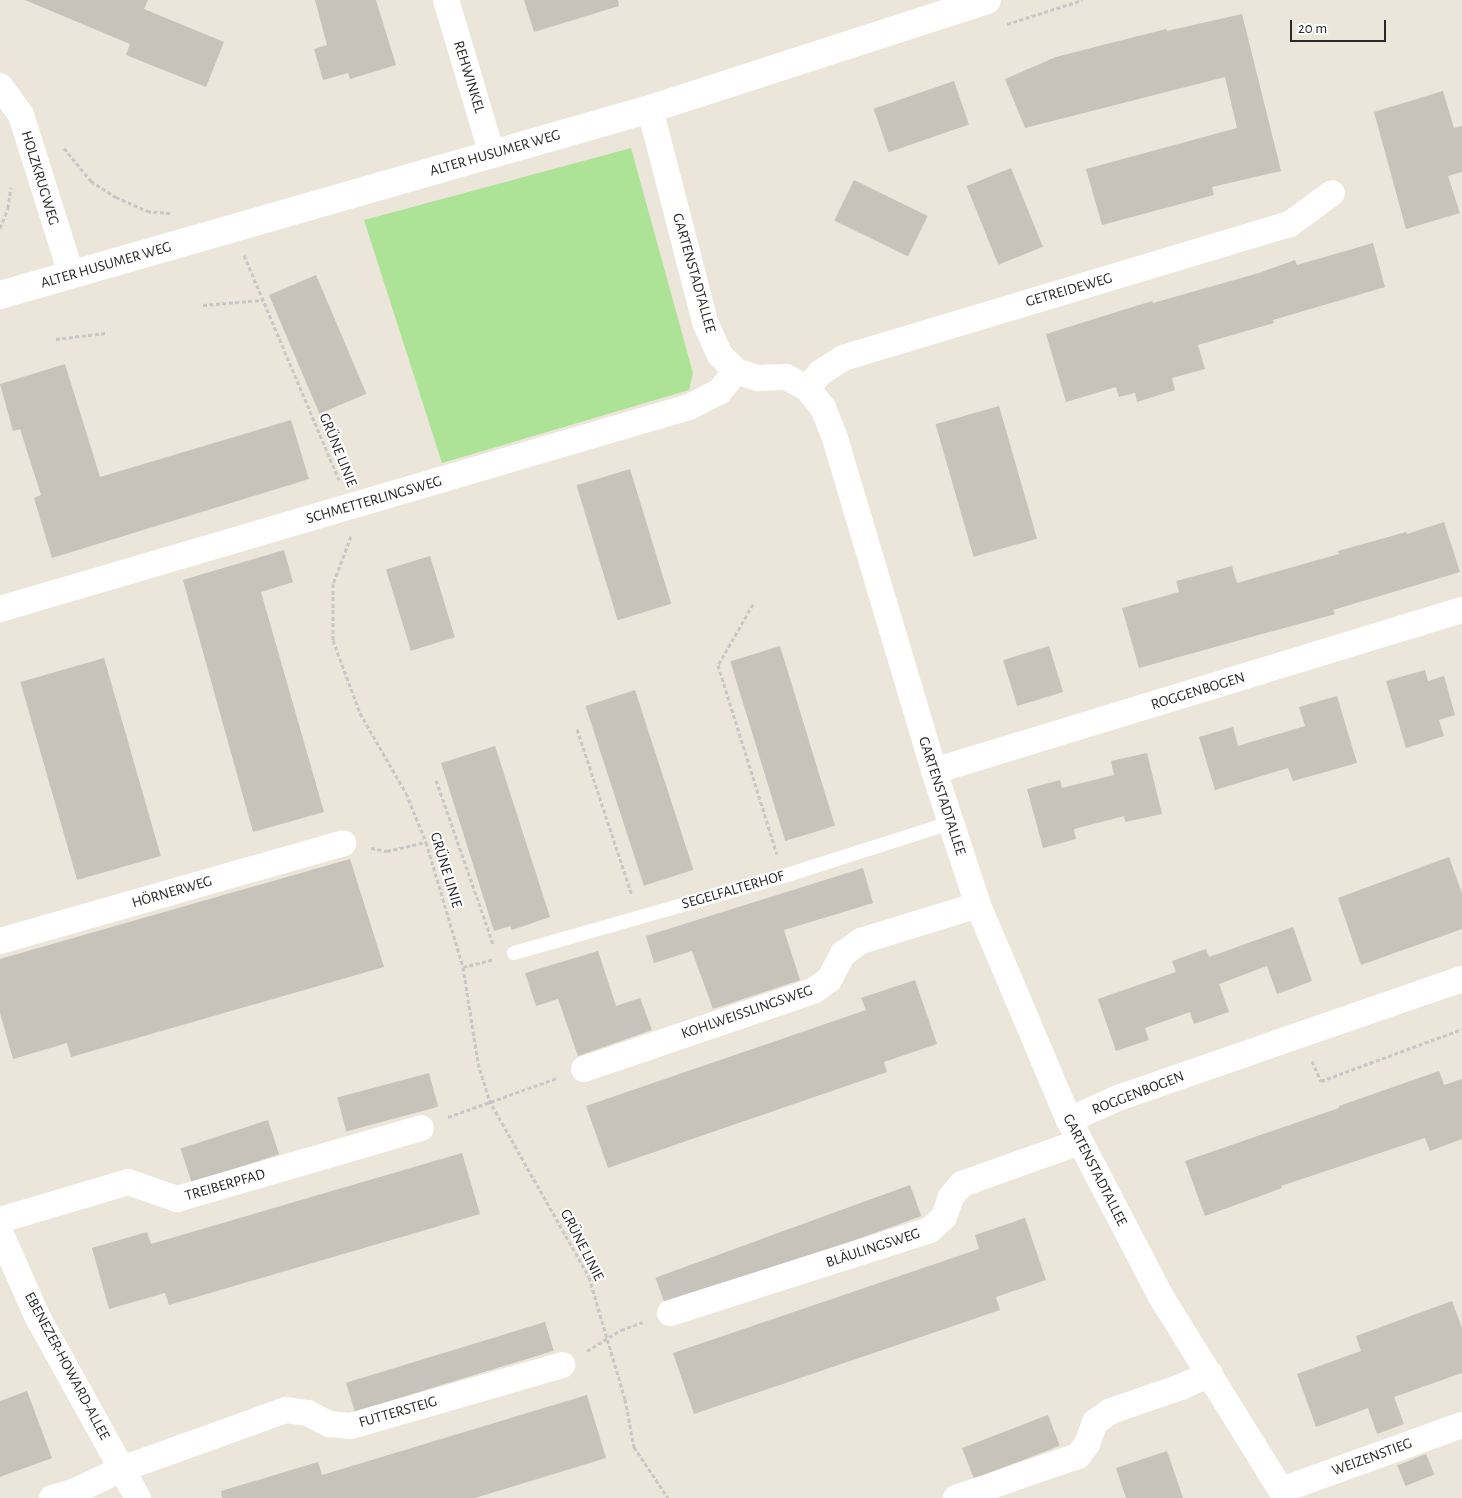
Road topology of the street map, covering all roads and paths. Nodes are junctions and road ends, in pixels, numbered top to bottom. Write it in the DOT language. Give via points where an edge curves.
graph roads {
  1 [pos="446,0"];
  2 [pos="987,0"];
  3 [pos="948,6"];
  4 [pos="0,86"];
  5 [pos="650,109"];
  6 [pos="60,143"];
  7 [pos="492,154"];
  8 [pos="11,184"];
  9 [pos="1332,193"];
  10 [pos="176,213"];
  11 [pos="0,228"];
  12 [pos="241,248"];
  13 [pos="71,274"];
  14 [pos="0,295"];
  15 [pos="263,300"];
  16 [pos="203,305"];
  17 [pos="106,333"];
  18 [pos="56,339"];
  19 [pos="736,371"];
  20 [pos="807,388"];
  21 [pos="348,508"];
  22 [pos="753,604"];
  23 [pos="0,609"];
  24 [pos="1462,610"];
  25 [pos="577,729"];
  26 [pos="934,771"];
  27 [pos="436,780"];
  28 [pos="950,822"];
  29 [pos="426,842"];
  30 [pos="343,843"];
  31 [pos="784,876"];
  32 [pos="978,905"];
  33 [pos="639,917"];
  34 [pos="0,941"];
  35 [pos="514,953"];
  36 [pos="498,958"];
  37 [pos="464,967"];
  38 [pos="1462,979"];
  39 [pos="1462,1029"];
  40 [pos="1301,1035"];
  41 [pos="584,1069"];
  42 [pos="489,1100"];
  43 [pos="422,1128"];
  44 [pos="1075,1131"];
  45 [pos="0,1220"];
  46 [pos="0,1232"];
  47 [pos="670,1313"];
  48 [pos="606,1340"];
  49 [pos="562,1365"];
  50 [pos="1210,1374"];
  51 [pos="1462,1425"];
  52 [pos="122,1469"];
  53 [pos="1284,1494"];
  54 [pos="52,1498"];
  55 [pos="138,1498"];
  56 [pos="668,1498"];
  57 [pos="956,1498"];
  1 -- 7 [label="street, REHWINKEL"];
  2 -- 3 [label="street, ALTER HUSUMER WEG"];
  3 -- 5 [label="street, ALTER HUSUMER WEG"];
  4 -- 13 [label="street, HOLZKRUGWEG" via="21,115"];
  5 -- 7 [label="street, ALTER HUSUMER WEG"];
  5 -- 19 [label="street, GARTENSTADTALLEE" via="706,322 720,355"];
  6 -- 10 [label="path" via="91,180 116,197 146,211"];
  7 -- 13 [label="street, ALTER HUSUMER WEG"];
  8 -- 11 [label="path" via="8,208"];
  9 -- 20 [label="street, GETREIDEWEG" via="1290,224 843,358 820,373"];
  12 -- 15 [label="path, GRÜNE LINIE"];
  13 -- 14 [label="street, ALTER HUSUMER WEG"];
  15 -- 16 [label="path"];
  15 -- 21 [label="path, GRÜNE LINIE" via="341,484"];
  17 -- 18 [label="path"];
  19 -- 20 [label="street, GARTENSTADTALLEE" via="758,378 786,378"];
  19 -- 21 [label="street, SCHMETTERLINGSWEG" via="719,392 688,408"];
  20 -- 26 [label="street, GARTENSTADTALLEE" via="823,408 834,435"];
  21 -- 23 [label="street, SCHMETTERLINGSWEG"];
  21 -- 29 [label="path, GRÜNE LINIE" via="354,526 333,584 333,640 360,712 406,793"];
  22 -- 31 [label="path" via="718,665"];
  24 -- 26 [label="street, ROGGENBOGEN"];
  25 -- 33 [label="path"];
  26 -- 28 [label="street, GARTENSTADTALLEE"];
  27 -- 36 [label="path"];
  28 -- 31 [label="lane, SEGELFALTERHOF"];
  28 -- 32 [label="street, GARTENSTADTALLEE"];
  29 -- 30 [label="path" via="387,851"];
  29 -- 37 [label="path, GRÜNE LINIE"];
  30 -- 34 [label="street, HÖRNERWEG"];
  31 -- 33 [label="lane, SEGELFALTERHOF"];
  32 -- 41 [label="street, KOHLWEISSLINGSWEG" via="861,941 843,954 829,980 813,991"];
  32 -- 44 [label="street, GARTENSTADTALLEE"];
  33 -- 35 [label="lane, SEGELFALTERHOF"];
  35 -- 36 [label="path"];
  36 -- 37 [label="path"];
  37 -- 42 [label="path, GRÜNE LINIE" via="478,1063"];
  38 -- 40 [label="street, ROGGENBOGEN"];
  39 -- 40 [label="path" via="1321,1081"];
  40 -- 44 [label="street, ROGGENBOGEN" via="1118,1098"];
  41 -- 42 [label="path"];
  42 -- 43 [label="path"];
  42 -- 48 [label="path, GRÜNE LINIE" via="589,1277"];
  43 -- 45 [label="street, TREIBERPFAD" via="177,1199 128,1182"];
  44 -- 47 [label="street, BLÄULINGSWEG" via="962,1184 951,1197 944,1217 930,1230"];
  44 -- 50 [label="street, GARTENSTADTALLEE" via="1160,1296"];
  46 -- 52 [label="street, EBENEZER-HOWARD-ALLEE" via="37,1316"];
  47 -- 48 [label="path" via="621,1330"];
  48 -- 56 [label="path, GRÜNE LINIE" via="625,1399 634,1446"];
  49 -- 52 [label="street, FUTTERSTEIG" via="350,1426 329,1424 308,1413 286,1410"];
  50 -- 53 [label="street, GARTENSTADTALLEE"];
  50 -- 57 [label="street" via="1111,1411 1095,1422 1087,1444 1078,1456"];
  51 -- 53 [label="street, WEIZENSTIEG"];
  52 -- 54 [label="street, FUTTERSTEIG"];
  52 -- 55 [label="street, EBENEZER-HOWARD-ALLEE"];
}
